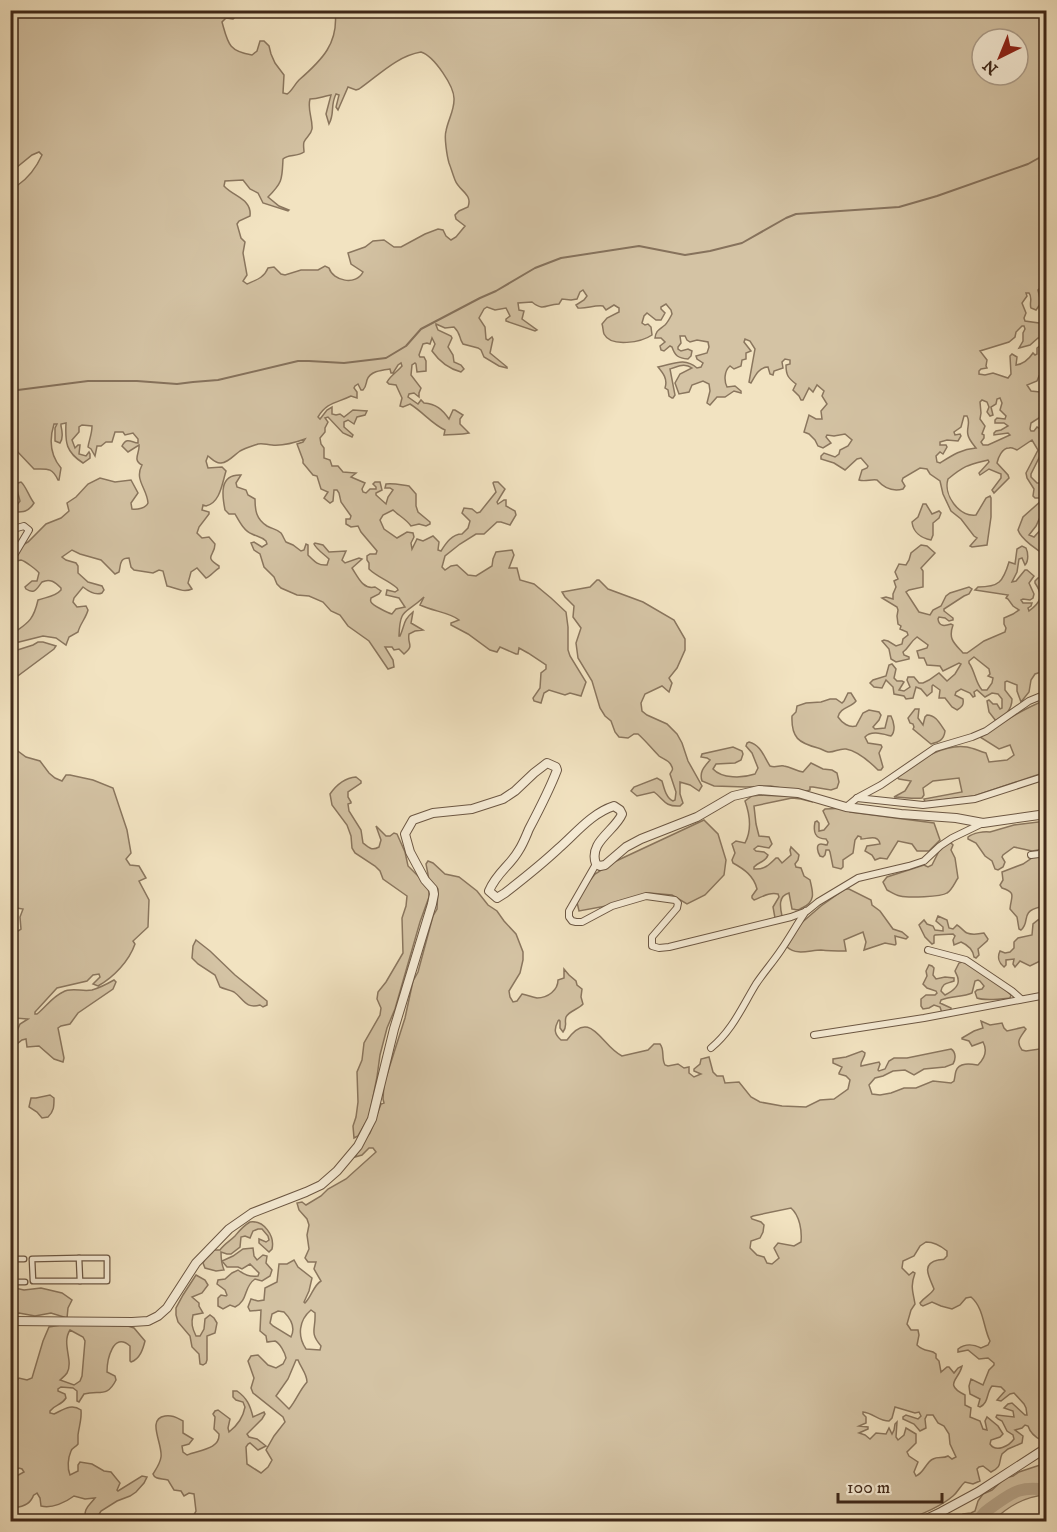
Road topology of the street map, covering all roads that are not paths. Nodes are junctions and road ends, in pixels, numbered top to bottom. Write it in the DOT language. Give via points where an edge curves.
graph roads {
  1 [pos="10,530"];
  2 [pos="10,561"];
  3 [pos="1047,694"];
  4 [pos="1047,776"];
  5 [pos="857,798"];
  6 [pos="846,807"];
  7 [pos="1047,814"];
  8 [pos="983,823"];
  9 [pos="1047,849"];
  10 [pos="1031,855"];
  11 [pos="596,864"];
  12 [pos="807,911"];
  13 [pos="928,950"];
  14 [pos="1047,994"];
  15 [pos="1021,999"];
  16 [pos="814,1035"];
  17 [pos="711,1048"];
  18 [pos="79,1258"];
  19 [pos="10,1259"];
  20 [pos="24,1259"];
  21 [pos="80,1281"];
  22 [pos="10,1282"];
  23 [pos="25,1282"];
  24 [pos="10,1321"];
  25 [pos="1047,1448"];
  26 [pos="920,1521"];
  1 -- 2 [label="street" via="24,526 29,530"];
  3 -- 5 [label="street" via="1029,701 986,731 935,748"];
  4 -- 5 [label="street" via="975,799 923,805"];
  5 -- 6 [label="street"];
  6 -- 8 [label="street"];
  6 -- 11 [label="street" via="798,793 759,790 733,796 697,818 626,847 605,865"];
  7 -- 8 [label="street"];
  8 -- 12 [label="street" via="952,838 924,861 858,878"];
  9 -- 10 [label="street"];
  11 -- 12 [label="street" via="569,917 582,922 612,906 646,896 675,900 677,908 652,937 652,945 659,948 768,924"];
  11 -- 24 [label="street" via="596,849 622,814 614,806 595,816 506,893 497,898 489,891 494,879 520,850 547,795 557,770 547,763 515,791 493,803 413,820 405,834 410,852 435,894 394,1029 372,1119 337,1171 321,1185 252,1213 229,1229 196,1263 167,1308 148,1321"];
  12 -- 17 [label="street" via="726,1035"];
  13 -- 15 [label="street" via="966,960"];
  14 -- 15 [label="street"];
  15 -- 16 [label="street"];
  18 -- 21 [label="street"];
  18 -- 21 [label="street" via="107,1258 108,1281"];
  18 -- 21 [label="street" via="32,1259 33,1281"];
  19 -- 20 [label="street"];
  22 -- 23 [label="street"];
  25 -- 26 [label="street" via="978,1492"];
}
